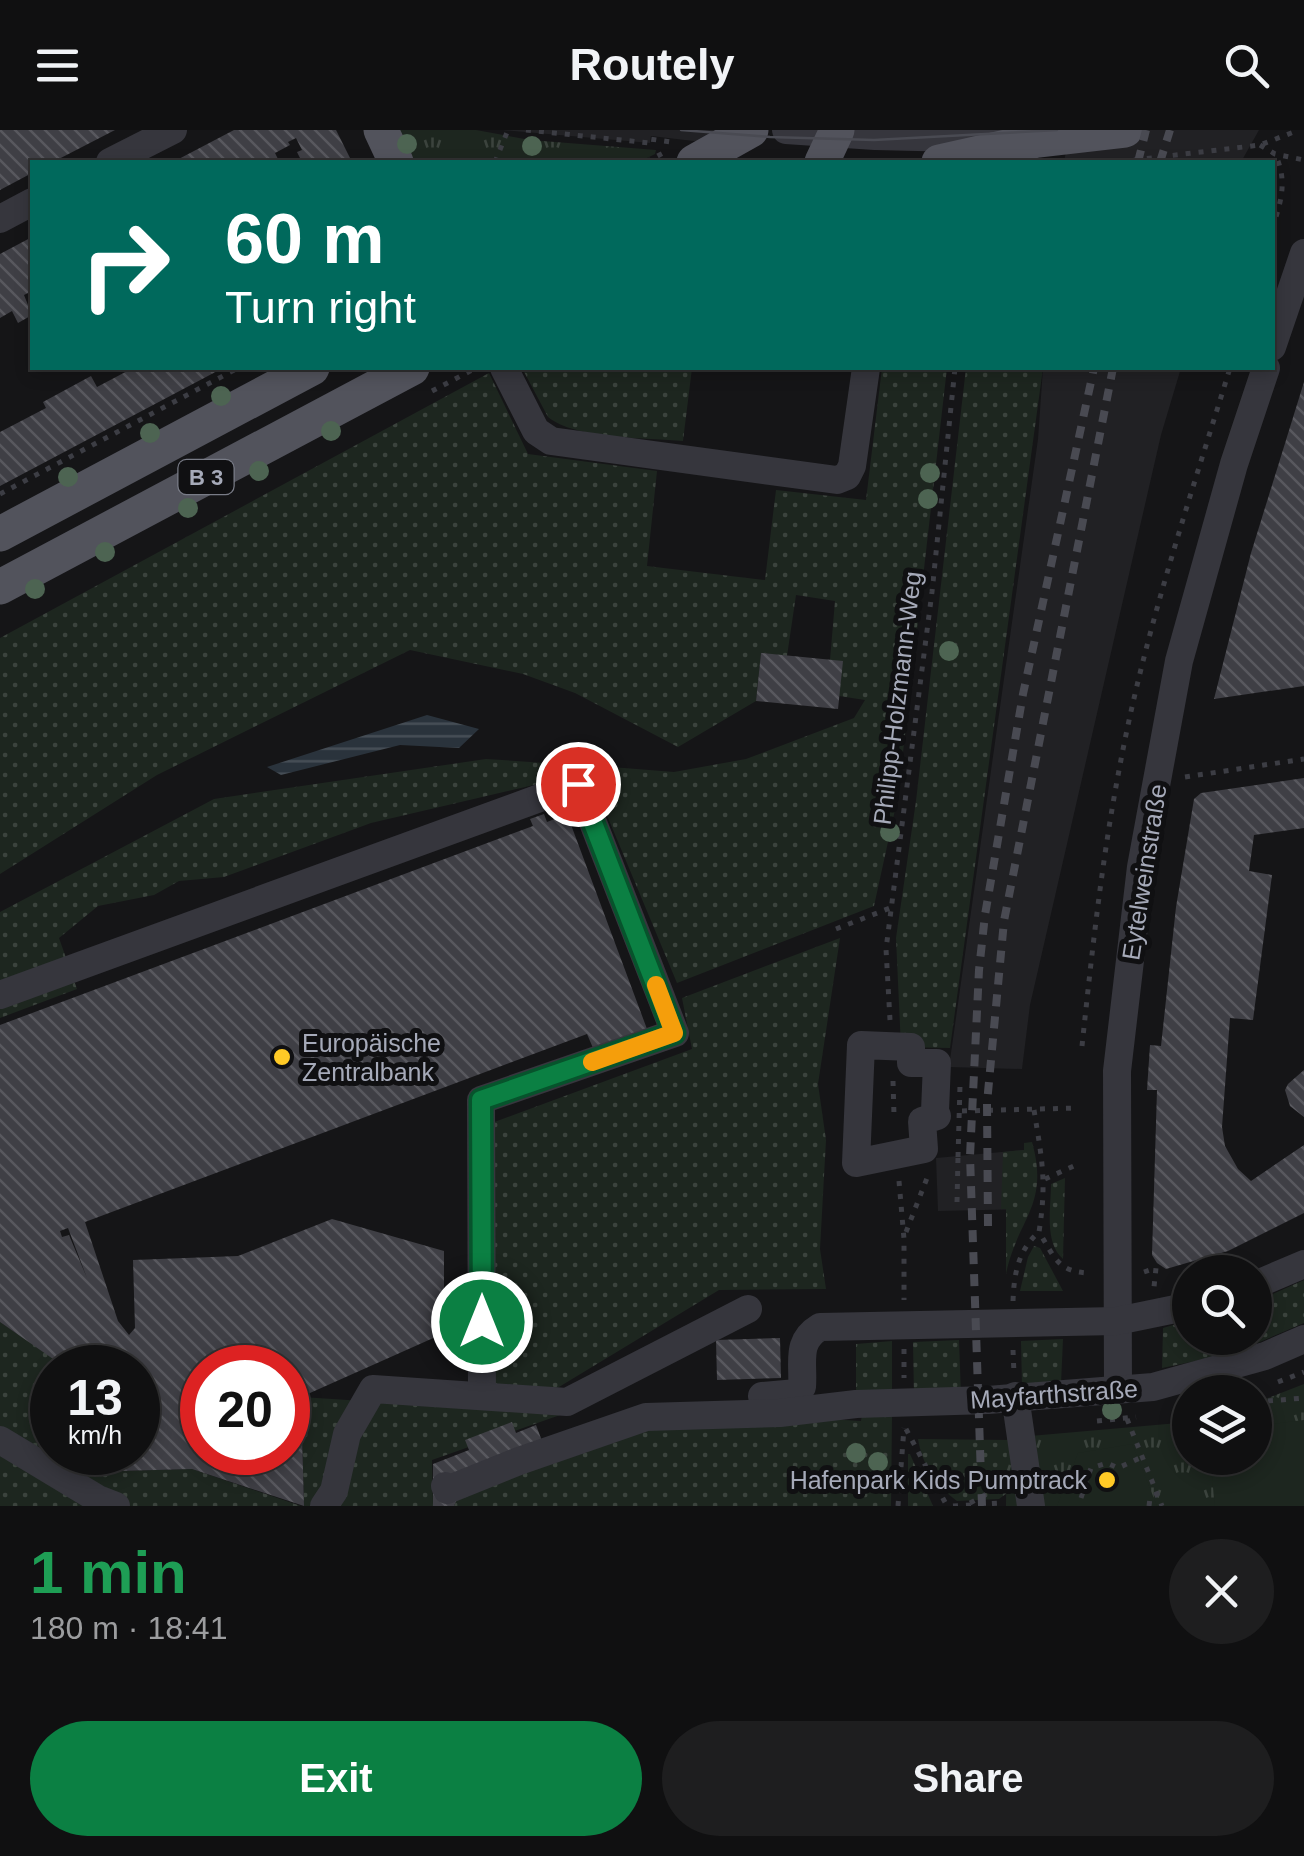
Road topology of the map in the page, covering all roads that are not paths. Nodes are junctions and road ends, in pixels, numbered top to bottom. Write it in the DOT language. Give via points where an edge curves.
graph roads {
  1 [pos="173,130"];
  2 [pos="381,130"];
  3 [pos="750,130"];
  4 [pos="786,130"];
  5 [pos="1124,130"];
  6 [pos="1038,140"];
  7 [pos="832,142"];
  8 [pos="686,154"];
  9 [pos="114,160"];
  10 [pos="395,160"];
  11 [pos="948,160"];
  12 [pos="30,203"];
  13 [pos="0,219"];
  14 [pos="1304,253"];
  15 [pos="1275,338"];
  16 [pos="308,370"];
  17 [pos="408,370"];
  18 [pos="505,370"];
  19 [pos="866,370"];
  20 [pos="1265,370"];
  21 [pos="0,534"];
  22 [pos="0,587"];
  23 [pos="0,996"];
  24 [pos="935,1111"];
  25 [pos="1304,1264"];
  26 [pos="1272,1278"];
  27 [pos="748,1309"];
  28 [pos="1172,1310"];
  29 [pos="1117,1321"];
  30 [pos="1304,1339"];
  31 [pos="1015,1390"];
  32 [pos="1118,1390"];
  33 [pos="482,1396"];
  34 [pos="0,1440"];
  35 [pos="116,1506"];
  36 [pos="324,1506"];
  37 [pos="1030,1506"];
  1 -- 9 [label="street"];
  2 -- 10 [label="main road"];
  3 -- 8 [label="main road"];
  4 -- 7 [label="street"];
  5 -- 6 [label="main road"];
  6 -- 7 [label="street"];
  6 -- 11 [label="main road"];
  12 -- 13 [label="street"];
  14 -- 15 [label="street"];
  16 -- 21 [label="main road, B 3"];
  17 -- 22 [label="main road, B 3"];
  18 -- 19 [label="street" via="536,431 550,441 837,480 852,466"];
  20 -- 29 [label="street, Eytelweinstraße" via="1179,661 1141,867 1117,1071"];
  23 -- 33 [label="street" via="578,784 674,1033 481,1100"];
  24 -- 24 [label="street" via="937,1063 912,1063 911,1047 862,1046 856,1163 924,1149 922,1121 938,1116"];
  25 -- 26 [label="street"];
  27 -- 33 [label="street" via="567,1402"];
  28 -- 29 [label="street"];
  29 -- 31 [label="street, Mayfarthstraße" via="820,1327 801,1346 802,1387 796,1394 636,1405 443,1480 447,1490 646,1417 988,1400"];
  29 -- 32 [label="street, Eytelweinstraße"];
  30 -- 32 [label="street, Mayfarthstraße" via="1198,1377"];
  31 -- 32 [label="street, Mayfarthstraße"];
  31 -- 37 [label="street"];
  33 -- 36 [label="street" via="373,1389 347,1434"];
  34 -- 35 [label="street"];
}
